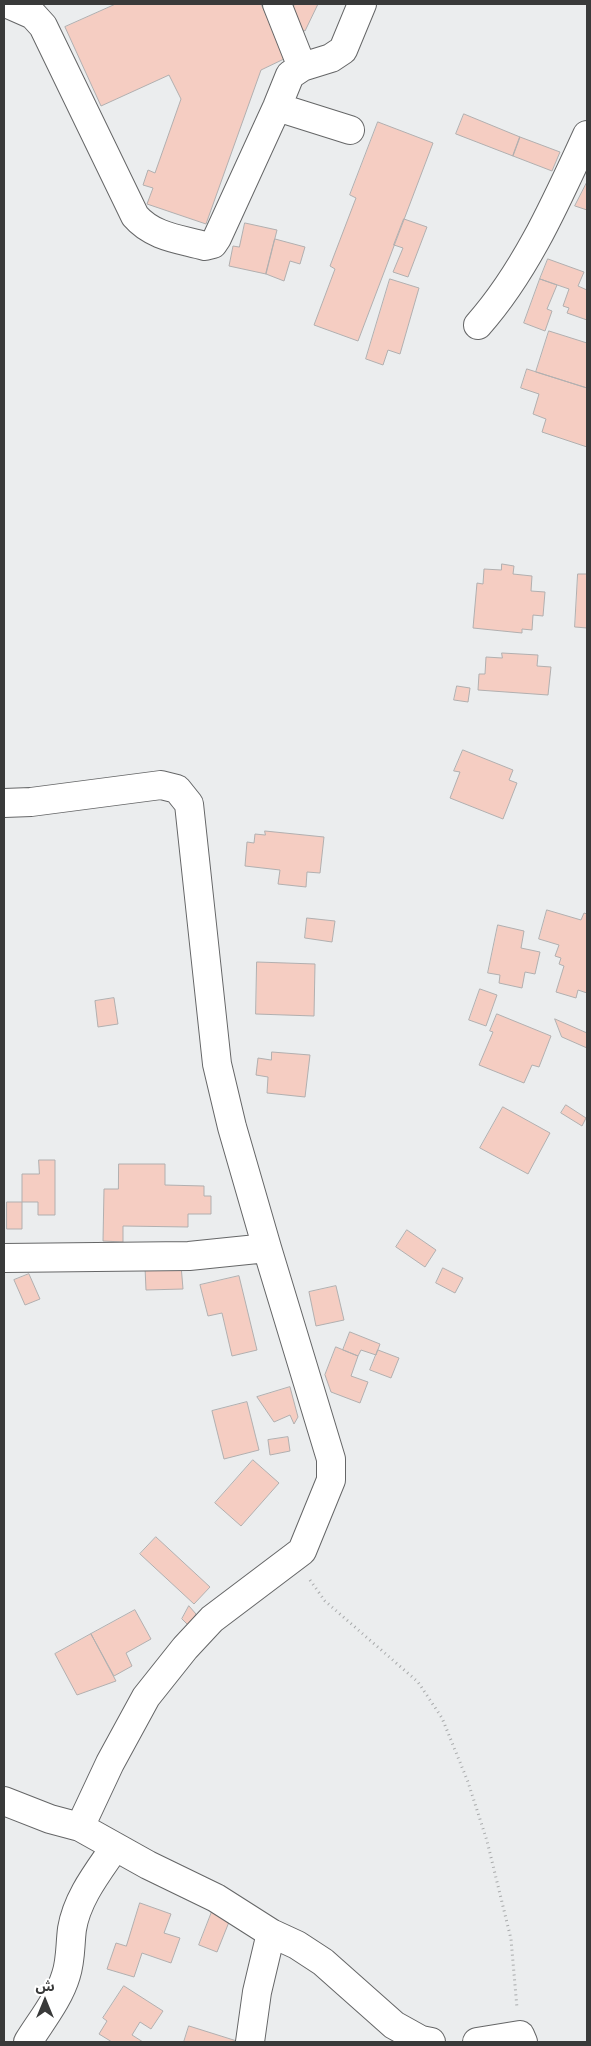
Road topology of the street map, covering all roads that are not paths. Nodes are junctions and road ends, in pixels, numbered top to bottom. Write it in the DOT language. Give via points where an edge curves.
graph roads {
  1 [pos="8,4"];
  2 [pos="277,4"];
  3 [pos="362,4"];
  4 [pos="302,67"];
  5 [pos="277,107"];
  6 [pos="350,130"];
  7 [pos="587,135"];
  8 [pos="478,325"];
  9 [pos="4,803"];
  10 [pos="267,1248"];
  11 [pos="4,1258"];
  12 [pos="4,1801"];
  13 [pos="80,1827"];
  14 [pos="115,1847"];
  15 [pos="271,1933"];
  16 [pos="521,2039"];
  17 [pos="28,2042"];
  18 [pos="250,2042"];
  19 [pos="432,2042"];
  20 [pos="476,2042"];
  1 -- 5 [label="street" via="33,15 43,26 135,216 154,232 205,246 213,244"];
  2 -- 4 [label="street"];
  3 -- 4 [label="street" via="343,50 331,58"];
  4 -- 5 [label="street" via="290,75"];
  5 -- 6 [label="street"];
  7 -- 8 [label="street" via="570,174 505,292"];
  9 -- 10 [label="street" via="161,785 177,789 189,804 217,1064"];
  10 -- 11 [label="street" via="189,1256"];
  10 -- 13 [label="street" via="332,1459 331,1480 302,1550 212,1618 146,1697"];
  12 -- 13 [label="street"];
  13 -- 14 [label="street"];
  14 -- 15 [label="street" via="216,1898"];
  14 -- 17 [label="street" via="87,1888 72,1928 66,1976"];
  15 -- 18 [label="street" via="257,1992"];
  15 -- 19 [label="street" via="323,1962 394,2025 421,2040"];
  16 -- 20 [label="street"];
}
